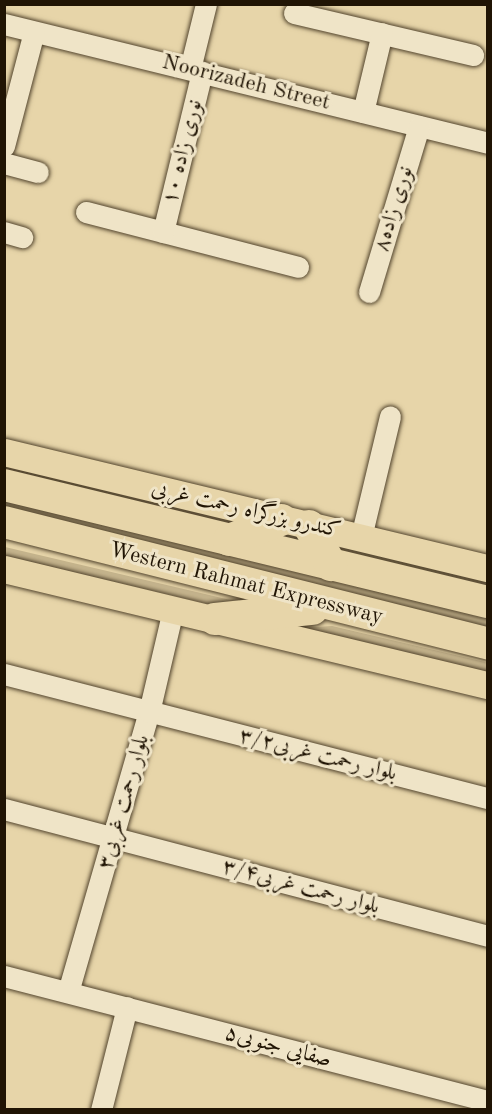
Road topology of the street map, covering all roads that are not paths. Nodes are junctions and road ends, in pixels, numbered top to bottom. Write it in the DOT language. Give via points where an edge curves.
graph roads {
  1 [pos="206,4"];
  2 [pos="294,13"];
  3 [pos="4,24"];
  4 [pos="34,32"];
  5 [pos="382,33"];
  6 [pos="473,55"];
  7 [pos="196,71"];
  8 [pos="363,112"];
  9 [pos="418,126"];
  10 [pos="488,142"];
  11 [pos="4,146"];
  12 [pos="4,163"];
  13 [pos="38,172"];
  14 [pos="86,212"];
  15 [pos="163,232"];
  16 [pos="298,267"];
  17 [pos="369,292"];
  18 [pos="390,416"];
  19 [pos="4,452"];
  20 [pos="4,485"];
  21 [pos="4,522"];
  22 [pos="295,523"];
  23 [pos="361,537"];
  24 [pos="229,540"];
  25 [pos="331,565"];
  26 [pos="488,568"];
  27 [pos="4,569"];
  28 [pos="488,602"];
  29 [pos="334,607"];
  30 [pos="173,610"];
  31 [pos="215,619"];
  32 [pos="488,645"];
  33 [pos="4,674"];
  34 [pos="488,685"];
  35 [pos="149,712"];
  36 [pos="488,798"];
  37 [pos="4,809"];
  38 [pos="114,838"];
  39 [pos="488,936"];
  40 [pos="4,976"];
  41 [pos="68,992"];
  42 [pos="127,1007"];
  43 [pos="488,1101"];
  44 [pos="101,1110"];
  1 -- 7 [label="street, نوری زاده ۱۰"];
  2 -- 5 [label="street"];
  3 -- 4 [label="street, Noorizadeh Street"];
  4 -- 7 [label="street, Noorizadeh Street"];
  4 -- 11 [label="street"];
  5 -- 6 [label="street"];
  5 -- 8 [label="street"];
  7 -- 8 [label="street, Noorizadeh Street"];
  7 -- 15 [label="street, نوری زاده ۱۰"];
  8 -- 9 [label="street, Noorizadeh Street"];
  9 -- 10 [label="street, Noorizadeh Street"];
  9 -- 17 [label="street, نوری زاده۸"];
  12 -- 13 [label="street"];
  14 -- 15 [label="street"];
  15 -- 16 [label="street"];
  18 -- 23 [label="street"];
  19 -- 22 [label="main road, کندرو بزرگراه رحمت غربی"];
  20 -- 24 [label="highway, Western Rahmat Expressway"];
  21 -- 29 [label="highway, Western Rahmat Expressway"];
  22 -- 23 [label="main road, کندرو بزرگراه رحمت غربی"];
  22 -- 24 [label="highway"];
  22 -- 25 [label="highway"];
  23 -- 26 [label="main road, کندرو بزرگراه رحمت غربی"];
  24 -- 25 [label="highway, Western Rahmat Expressway"];
  25 -- 28 [label="highway, Western Rahmat Expressway"];
  27 -- 30 [label="main road"];
  29 -- 31 [label="highway"];
  29 -- 32 [label="highway, Western Rahmat Expressway"];
  30 -- 31 [label="main road"];
  30 -- 35 [label="street, بلوار رحمت غربی۳"];
  31 -- 34 [label="main road"];
  33 -- 35 [label="street, بلوار رحمت غربی۳/۲"];
  35 -- 36 [label="street, بلوار رحمت غربی۳/۲"];
  35 -- 38 [label="street, بلوار رحمت غربی۳"];
  37 -- 38 [label="street, بلوار رحمت غربی۳/۴"];
  38 -- 39 [label="street, بلوار رحمت غربی۳/۴"];
  38 -- 41 [label="street, بلوار رحمت غربی۳"];
  40 -- 41 [label="street, صفایی جنوبی۵"];
  41 -- 42 [label="street, صفایی جنوبی۵"];
  42 -- 43 [label="street, صفایی جنوبی۵"];
  42 -- 44 [label="street"];
}
